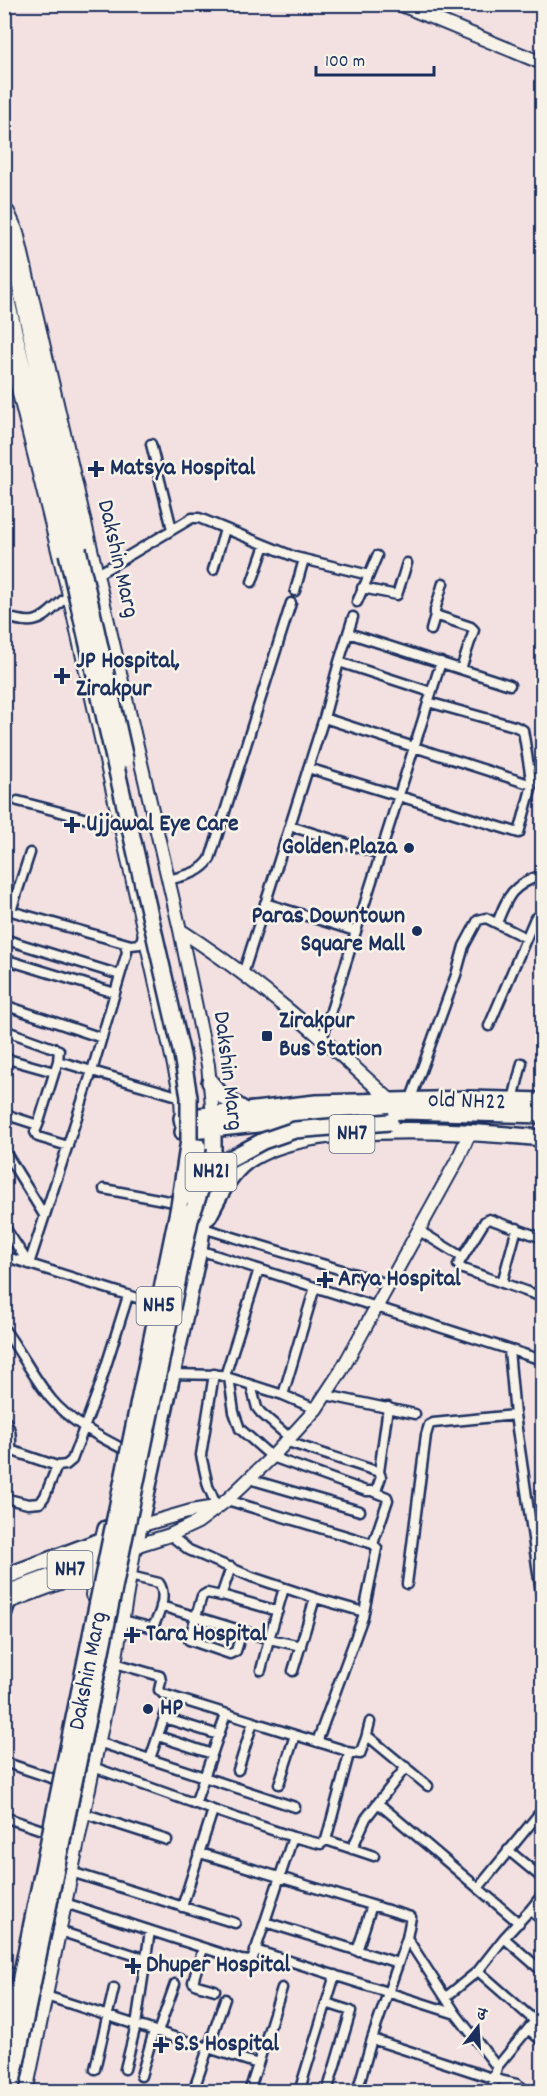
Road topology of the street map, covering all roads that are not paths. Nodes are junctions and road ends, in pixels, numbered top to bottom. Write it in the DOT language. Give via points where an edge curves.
graph roads {
  1 [pos="399,4"];
  2 [pos="543,63"];
  3 [pos="4,206"];
  4 [pos="4,212"];
  5 [pos="4,289"];
  6 [pos="4,333"];
  7 [pos="151,444"];
  8 [pos="172,529"];
  9 [pos="225,529"];
  10 [pos="265,545"];
  11 [pos="72,551"];
  12 [pos="377,556"];
  13 [pos="304,559"];
  14 [pos="406,563"];
  15 [pos="213,570"];
  16 [pos="98,574"];
  17 [pos="369,575"];
  18 [pos="252,582"];
  19 [pos="443,583"];
  20 [pos="362,588"];
  21 [pos="295,591"];
  22 [pos="69,595"];
  23 [pos="357,602"];
  24 [pos="291,603"];
  25 [pos="435,615"];
  26 [pos="4,616"];
  27 [pos="353,617"];
  28 [pos="431,630"];
  29 [pos="348,633"];
  30 [pos="339,662"];
  31 [pos="441,662"];
  32 [pos="461,669"];
  33 [pos="121,675"];
  34 [pos="89,684"];
  35 [pos="510,685"];
  36 [pos="431,692"];
  37 [pos="428,702"];
  38 [pos="324,718"];
  39 [pos="414,747"];
  40 [pos="308,768"];
  41 [pos="532,785"];
  42 [pos="398,796"];
  43 [pos="18,801"];
  44 [pos="290,825"];
  45 [pos="122,828"];
  46 [pos="30,853"];
  47 [pos="380,854"];
  48 [pos="543,875"];
  49 [pos="168,880"];
  50 [pos="266,903"];
  51 [pos="8,911"];
  52 [pos="535,918"];
  53 [pos="497,923"];
  54 [pos="180,930"];
  55 [pos="355,931"];
  56 [pos="145,932"];
  57 [pos="526,938"];
  58 [pos="4,939"];
  59 [pos="125,944"];
  60 [pos="4,959"];
  61 [pos="243,974"];
  62 [pos="120,975"];
  63 [pos="115,993"];
  64 [pos="4,1005"];
  65 [pos="489,1026"];
  66 [pos="4,1030"];
  67 [pos="102,1038"];
  68 [pos="322,1039"];
  69 [pos="5,1060"];
  70 [pos="58,1060"];
  71 [pos="522,1063"];
  72 [pos="92,1071"];
  73 [pos="54,1072"];
  74 [pos="210,1082"];
  75 [pos="181,1097"];
  76 [pos="513,1100"];
  77 [pos="392,1101"];
  78 [pos="543,1101"];
  79 [pos="410,1102"];
  80 [pos="248,1112"];
  81 [pos="4,1114"];
  82 [pos="543,1115"];
  83 [pos="213,1122"];
  84 [pos="38,1125"];
  85 [pos="183,1125"];
  86 [pos="543,1128"];
  87 [pos="470,1132"];
  88 [pos="543,1138"];
  89 [pos="68,1146"];
  90 [pos="4,1150"];
  91 [pos="104,1189"];
  92 [pos="174,1202"];
  93 [pos="44,1215"];
  94 [pos="196,1224"];
  95 [pos="4,1226"];
  96 [pos="517,1228"];
  97 [pos="418,1230"];
  98 [pos="543,1238"];
  99 [pos="199,1250"];
  100 [pos="4,1256"];
  101 [pos="462,1257"];
  102 [pos="29,1264"];
  103 [pos="259,1269"];
  104 [pos="502,1283"];
  105 [pos="388,1284"];
  106 [pos="315,1287"];
  107 [pos="128,1296"];
  108 [pos="543,1297"];
  109 [pos="153,1303"];
  110 [pos="376,1307"];
  111 [pos="4,1329"];
  112 [pos="510,1350"];
  113 [pos="539,1359"];
  114 [pos="172,1374"];
  115 [pos="214,1374"];
  116 [pos="227,1377"];
  117 [pos="251,1385"];
  118 [pos="283,1395"];
  119 [pos="326,1395"];
  120 [pos="388,1407"];
  121 [pos="316,1409"];
  122 [pos="415,1414"];
  123 [pos="515,1415"];
  124 [pos="4,1419"];
  125 [pos="84,1427"];
  126 [pos="289,1440"];
  127 [pos="8,1449"];
  128 [pos="123,1449"];
  129 [pos="272,1457"];
  130 [pos="57,1466"];
  131 [pos="379,1472"];
  132 [pos="249,1479"];
  133 [pos="374,1492"];
  134 [pos="4,1498"];
  135 [pos="222,1503"];
  136 [pos="360,1511"];
  137 [pos="139,1526"];
  138 [pos="170,1535"];
  139 [pos="373,1544"];
  140 [pos="135,1546"];
  141 [pos="98,1548"];
  142 [pos="231,1567"];
  143 [pos="4,1570"];
  144 [pos="129,1576"];
  145 [pos="4,1577"];
  146 [pos="407,1584"];
  147 [pos="284,1588"];
  148 [pos="222,1595"];
  149 [pos="315,1598"];
  150 [pos="7,1600"];
  151 [pos="543,1600"];
  152 [pos="161,1606"];
  153 [pos="278,1611"];
  154 [pos="364,1612"];
  155 [pos="194,1616"];
  156 [pos="122,1620"];
  157 [pos="4,1622"];
  158 [pos="242,1631"];
  159 [pos="269,1639"];
  160 [pos="301,1646"];
  161 [pos="115,1663"];
  162 [pos="261,1670"];
  163 [pos="293,1671"];
  164 [pos="168,1709"];
  165 [pos="226,1714"];
  166 [pos="164,1718"];
  167 [pos="253,1722"];
  168 [pos="370,1722"];
  169 [pos="219,1735"];
  170 [pos="158,1736"];
  171 [pos="295,1736"];
  172 [pos="366,1738"];
  173 [pos="98,1742"];
  174 [pos="317,1742"];
  175 [pos="347,1752"];
  176 [pos="212,1754"];
  177 [pos="150,1759"];
  178 [pos="4,1762"];
  179 [pos="93,1767"];
  180 [pos="406,1767"];
  181 [pos="238,1770"];
  182 [pos="204,1777"];
  183 [pos="60,1781"];
  184 [pos="279,1784"];
  185 [pos="428,1786"];
  186 [pos="378,1803"];
  187 [pos="195,1804"];
  188 [pos="295,1807"];
  189 [pos="213,1810"];
  190 [pos="543,1810"];
  191 [pos="83,1813"];
  192 [pos="4,1817"];
  193 [pos="48,1832"];
  194 [pos="293,1837"];
  195 [pos="166,1840"];
  196 [pos="326,1840"];
  197 [pos="352,1849"];
  198 [pos="508,1850"];
  199 [pos="200,1853"];
  200 [pos="374,1856"];
  201 [pos="71,1872"];
  202 [pos="279,1877"];
  203 [pos="543,1878"];
  204 [pos="479,1887"];
  205 [pos="543,1895"];
  206 [pos="65,1903"];
  207 [pos="372,1905"];
  208 [pos="182,1907"];
  209 [pos="530,1910"];
  210 [pos="543,1920"];
  211 [pos="265,1922"];
  212 [pos="235,1923"];
  213 [pos="519,1923"];
  214 [pos="59,1930"];
  215 [pos="150,1931"];
  216 [pos="407,1938"];
  217 [pos="504,1938"];
  218 [pos="203,1947"];
  219 [pos="255,1950"];
  220 [pos="357,1951"];
  221 [pos="146,1959"];
  222 [pos="398,1963"];
  223 [pos="4,1971"];
  224 [pos="478,1971"];
  225 [pos="543,1971"];
  226 [pos="18,1975"];
  227 [pos="335,1975"];
  228 [pos="175,1984"];
  229 [pos="114,1988"];
  230 [pos="282,1988"];
  231 [pos="215,1990"];
  232 [pos="388,1991"];
  233 [pos="46,1996"];
  234 [pos="446,1997"];
  235 [pos="225,1999"];
  236 [pos="326,2003"];
  237 [pos="543,2012"];
  238 [pos="456,2014"];
  239 [pos="109,2016"];
  240 [pos="535,2021"];
  241 [pos="136,2025"];
  242 [pos="528,2029"];
  243 [pos="156,2031"];
  244 [pos="372,2038"];
  245 [pos="4,2041"];
  246 [pos="543,2041"];
  247 [pos="209,2048"];
  248 [pos="4,2060"];
  249 [pos="258,2064"];
  250 [pos="497,2067"];
  251 [pos="95,2069"];
  252 [pos="125,2069"];
  253 [pos="141,2076"];
  254 [pos="495,2079"];
  255 [pos="9,2091"];
  256 [pos="26,2091"];
  257 [pos="193,2091"];
  258 [pos="249,2091"];
  259 [pos="299,2091"];
  260 [pos="327,2091"];
  261 [pos="356,2091"];
  262 [pos="377,2091"];
  263 [pos="491,2091"];
  264 [pos="528,2091"];
  1 -- 2 [label="street"];
  3 -- 16 [label="street, Dakshin Marg" via="17,232"];
  4 -- 11 [label="highway, Dakshin Marg"];
  5 -- 11 [label="highway, Dakshin Marg"];
  6 -- 22 [label="street, Dakshin Marg"];
  7 -- 8 [label="street"];
  8 -- 9 [label="street" via="192,518"];
  8 -- 16 [label="street"];
  9 -- 10 [label="street"];
  9 -- 15 [label="street"];
  10 -- 13 [label="street"];
  10 -- 18 [label="street"];
  11 -- 94 [label="highway, Dakshin Marg / NH5, bridge" via="191,1052 198,1093"];
  11 -- 248 [label="highway, Dakshin Marg / NH5, bridge" via="182,1055 189,1097 189,1140 177,1218"];
  12 -- 17 [label="street"];
  13 -- 17 [label="street"];
  13 -- 21 [label="street"];
  14 -- 20 [label="street" via="397,595"];
  16 -- 33 [label="street, Dakshin Marg"];
  17 -- 20 [label="street"];
  19 -- 25 [label="street"];
  20 -- 23 [label="street"];
  22 -- 26 [label="street" via="31,623"];
  22 -- 34 [label="street, Dakshin Marg"];
  24 -- 49 [label="street" via="210,859 196,872"];
  25 -- 28 [label="street"];
  25 -- 32 [label="street" via="474,630"];
  27 -- 29 [label="street"];
  29 -- 30 [label="street"];
  29 -- 31 [label="street"];
  30 -- 36 [label="street"];
  30 -- 38 [label="street"];
  31 -- 32 [label="street"];
  31 -- 36 [label="street"];
  32 -- 35 [label="street"];
  33 -- 34 [label="street"];
  33 -- 49 [label="street, Dakshin Marg"];
  34 -- 45 [label="street, Dakshin Marg"];
  36 -- 37 [label="street"];
  37 -- 39 [label="street"];
  37 -- 41 [label="street" via="523,730"];
  38 -- 39 [label="street"];
  38 -- 40 [label="street"];
  39 -- 41 [label="street"];
  39 -- 42 [label="street"];
  40 -- 42 [label="street"];
  40 -- 44 [label="street"];
  41 -- 42 [label="street" via="519,833"];
  42 -- 47 [label="street"];
  43 -- 45 [label="street"];
  44 -- 47 [label="street"];
  44 -- 50 [label="street"];
  45 -- 56 [label="street, Dakshin Marg"];
  46 -- 51 [label="street"];
  47 -- 55 [label="street"];
  48 -- 53 [label="street" via="509,894"];
  49 -- 54 [label="street, Dakshin Marg"];
  50 -- 55 [label="street"];
  50 -- 61 [label="street"];
  51 -- 59 [label="street"];
  52 -- 57 [label="street"];
  53 -- 57 [label="street"];
  53 -- 79 [label="street" via="486,918 478,920 464,946"];
  54 -- 61 [label="street"];
  54 -- 74 [label="street, Dakshin Marg"];
  55 -- 68 [label="street"];
  56 -- 59 [label="street" via="140,944"];
  56 -- 75 [label="street, Dakshin Marg"];
  57 -- 65 [label="street"];
  58 -- 62 [label="street"];
  59 -- 62 [label="street"];
  60 -- 63 [label="street"];
  61 -- 68 [label="street"];
  62 -- 63 [label="street"];
  63 -- 67 [label="street"];
  64 -- 67 [label="street"];
  66 -- 70 [label="street" via="56,1048"];
  67 -- 72 [label="street"];
  68 -- 77 [label="street"];
  69 -- 73 [label="street"];
  70 -- 72 [label="street"];
  70 -- 73 [label="street"];
  71 -- 76 [label="street"];
  72 -- 75 [label="street"];
  72 -- 89 [label="street"];
  73 -- 84 [label="street"];
  74 -- 80 [label="highway" via="221,1095"];
  74 -- 83 [label="street, Dakshin Marg / NH21"];
  75 -- 85 [label="street, Dakshin Marg"];
  76 -- 78 [label="highway"];
  76 -- 79 [label="highway"];
  77 -- 79 [label="highway"];
  77 -- 80 [label="highway" via="316,1103"];
  80 -- 83 [label="highway"];
  81 -- 84 [label="street"];
  82 -- 83 [label="highway" via="404,1111"];
  83 -- 85 [label="highway"];
  83 -- 94 [label="highway, Dakshin Marg / NH21" via="213,1152"];
  84 -- 89 [label="street" via="38,1137"];
  85 -- 92 [label="highway, NH7"];
  86 -- 94 [label="highway, old NH22, bridge" via="390,1122 295,1130 263,1141 220,1164 202,1185"];
  87 -- 88 [label="highway, NH7"];
  87 -- 94 [label="highway, NH7" via="367,1132 274,1147 246,1162"];
  87 -- 97 [label="street"];
  89 -- 93 [label="street"];
  90 -- 93 [label="street"];
  91 -- 92 [label="street"];
  92 -- 109 [label="highway, NH7"];
  93 -- 102 [label="street"];
  94 -- 99 [label="highway, Dakshin Marg / NH7"];
  94 -- 105 [label="street"];
  94 -- 255 [label="highway, NH5, bridge"];
  95 -- 102 [label="street"];
  96 -- 98 [label="street"];
  96 -- 101 [label="street" via="485,1221"];
  96 -- 104 [label="street"];
  97 -- 101 [label="street"];
  97 -- 105 [label="street"];
  99 -- 103 [label="street"];
  99 -- 114 [label="highway, Dakshin Marg / NH7"];
  100 -- 102 [label="street"];
  101 -- 104 [label="street" via="459,1267"];
  102 -- 107 [label="street"];
  103 -- 106 [label="street"];
  103 -- 116 [label="street"];
  104 -- 108 [label="street"];
  105 -- 110 [label="street"];
  106 -- 110 [label="street"];
  106 -- 118 [label="street"];
  107 -- 109 [label="street"];
  107 -- 125 [label="street"];
  109 -- 128 [label="highway, NH7"];
  110 -- 112 [label="street"];
  110 -- 119 [label="street"];
  111 -- 125 [label="street" via="51,1399"];
  112 -- 113 [label="street"];
  112 -- 123 [label="street"];
  114 -- 115 [label="street"];
  114 -- 137 [label="highway, Dakshin Marg / NH7"];
  115 -- 116 [label="street"];
  115 -- 135 [label="street" via="201,1455 206,1478"];
  116 -- 117 [label="street"];
  116 -- 129 [label="street" via="240,1429"];
  117 -- 118 [label="street"];
  117 -- 126 [label="street" via="257,1408"];
  118 -- 121 [label="street"];
  119 -- 120 [label="street"];
  119 -- 121 [label="street"];
  120 -- 122 [label="street"];
  120 -- 131 [label="street"];
  121 -- 126 [label="street"];
  123 -- 146 [label="street" via="429,1425"];
  123 -- 151 [label="street"];
  124 -- 127 [label="street" via="11,1433"];
  125 -- 128 [label="street"];
  125 -- 130 [label="street" via="72,1461"];
  126 -- 129 [label="street"];
  126 -- 131 [label="street"];
  127 -- 130 [label="street"];
  128 -- 141 [label="highway, NH7"];
  129 -- 132 [label="street"];
  129 -- 133 [label="street"];
  130 -- 134 [label="street" via="40,1503"];
  131 -- 133 [label="street" via="381,1477"];
  132 -- 135 [label="street"];
  132 -- 136 [label="street"];
  133 -- 139 [label="street" via="388,1500"];
  135 -- 137 [label="street"];
  135 -- 138 [label="street" via="198,1522"];
  135 -- 139 [label="street"];
  137 -- 140 [label="highway, Dakshin Marg / NH7"];
  137 -- 141 [label="highway, NH7"];
  138 -- 140 [label="street"];
  138 -- 142 [label="street" via="189,1551"];
  139 -- 154 [label="street" via="377,1551"];
  140 -- 141 [label="highway, NH7"];
  140 -- 144 [label="street, Dakshin Marg"];
  141 -- 143 [label="street" via="76,1544"];
  141 -- 145 [label="highway, NH7"];
  141 -- 150 [label="highway, NH7" via="77,1567"];
  141 -- 183 [label="street"];
  142 -- 147 [label="street"];
  142 -- 148 [label="street"];
  144 -- 152 [label="street" via="159,1583 163,1590"];
  144 -- 156 [label="street, Dakshin Marg"];
  147 -- 149 [label="street"];
  147 -- 153 [label="street"];
  148 -- 153 [label="street"];
  148 -- 155 [label="street" via="204,1593"];
  149 -- 154 [label="street"];
  149 -- 160 [label="street"];
  150 -- 157 [label="street"];
  152 -- 155 [label="street"];
  152 -- 156 [label="street" via="155,1624 150,1627"];
  153 -- 159 [label="street"];
  154 -- 174 [label="street"];
  155 -- 158 [label="street"];
  155 -- 158 [label="street" via="189,1640 230,1654 236,1651"];
  156 -- 161 [label="street, Dakshin Marg"];
  158 -- 159 [label="street"];
  159 -- 160 [label="street"];
  159 -- 162 [label="street"];
  160 -- 163 [label="street"];
  161 -- 165 [label="street" via="160,1676 159,1690 163,1694"];
  161 -- 173 [label="street, Dakshin Marg"];
  164 -- 166 [label="street"];
  165 -- 167 [label="street"];
  165 -- 169 [label="street"];
  166 -- 169 [label="street"];
  166 -- 170 [label="street"];
  167 -- 171 [label="street"];
  167 -- 181 [label="street"];
  168 -- 172 [label="street"];
  169 -- 176 [label="street"];
  170 -- 176 [label="street"];
  170 -- 177 [label="street"];
  171 -- 174 [label="street"];
  171 -- 184 [label="street"];
  172 -- 175 [label="street" via="360,1754"];
  172 -- 180 [label="street"];
  173 -- 177 [label="street"];
  173 -- 179 [label="street, Dakshin Marg"];
  174 -- 175 [label="street"];
  175 -- 196 [label="street"];
  176 -- 182 [label="street"];
  177 -- 182 [label="street"];
  178 -- 183 [label="street"];
  179 -- 187 [label="street"];
  179 -- 191 [label="street, Dakshin Marg"];
  180 -- 185 [label="street"];
  180 -- 186 [label="street"];
  182 -- 187 [label="street"];
  182 -- 188 [label="street"];
  183 -- 193 [label="street"];
  186 -- 197 [label="street"];
  186 -- 204 [label="street"];
  187 -- 189 [label="street"];
  189 -- 194 [label="street"];
  189 -- 199 [label="street"];
  190 -- 198 [label="street"];
  191 -- 195 [label="street"];
  191 -- 201 [label="street, Dakshin Marg"];
  192 -- 193 [label="street"];
  193 -- 226 [label="street"];
  194 -- 196 [label="street" via="318,1844"];
  194 -- 202 [label="street"];
  196 -- 197 [label="street"];
  197 -- 200 [label="street"];
  198 -- 203 [label="street"];
  198 -- 204 [label="street"];
  199 -- 202 [label="street"];
  199 -- 208 [label="street"];
  201 -- 206 [label="street, Dakshin Marg"];
  201 -- 208 [label="street"];
  202 -- 207 [label="street"];
  202 -- 211 [label="street"];
  204 -- 213 [label="street"];
  205 -- 209 [label="street"];
  206 -- 214 [label="street, Dakshin Marg"];
  206 -- 215 [label="street"];
  207 -- 216 [label="street" via="411,1917"];
  207 -- 220 [label="street"];
  208 -- 212 [label="street"];
  209 -- 210 [label="street"];
  209 -- 213 [label="street"];
  211 -- 219 [label="street"];
  211 -- 220 [label="street"];
  213 -- 217 [label="street"];
  214 -- 221 [label="street"];
  214 -- 233 [label="street, Dakshin Marg"];
  215 -- 218 [label="street"];
  215 -- 221 [label="street"];
  216 -- 222 [label="street"];
  216 -- 234 [label="street"];
  217 -- 224 [label="street"];
  217 -- 225 [label="street"];
  218 -- 219 [label="street" via="246,1961 253,1958"];
  218 -- 231 [label="street" via="193,1982"];
  219 -- 227 [label="street"];
  220 -- 222 [label="street"];
  221 -- 241 [label="street"];
  222 -- 232 [label="street"];
  223 -- 226 [label="street"];
  224 -- 234 [label="street"];
  224 -- 240 [label="street"];
  226 -- 245 [label="street"];
  227 -- 232 [label="street"];
  227 -- 236 [label="street"];
  228 -- 243 [label="street"];
  229 -- 239 [label="street"];
  230 -- 249 [label="street"];
  232 -- 238 [label="street"];
  232 -- 244 [label="street"];
  233 -- 239 [label="street"];
  233 -- 256 [label="street, Dakshin Marg"];
  234 -- 238 [label="street"];
  235 -- 247 [label="street"];
  236 -- 259 [label="street"];
  236 -- 260 [label="street" via="351,2011"];
  237 -- 240 [label="street"];
  238 -- 250 [label="street"];
  239 -- 241 [label="street"];
  239 -- 251 [label="street"];
  240 -- 242 [label="street"];
  241 -- 243 [label="street"];
  241 -- 252 [label="street"];
  242 -- 246 [label="street"];
  242 -- 250 [label="street"];
  243 -- 247 [label="street"];
  243 -- 253 [label="street"];
  244 -- 254 [label="street"];
  244 -- 261 [label="street"];
  247 -- 249 [label="street"];
  247 -- 257 [label="street"];
  249 -- 258 [label="street"];
  250 -- 254 [label="street"];
  254 -- 263 [label="street"];
  254 -- 264 [label="street"];
  261 -- 262 [label="street"];
}
